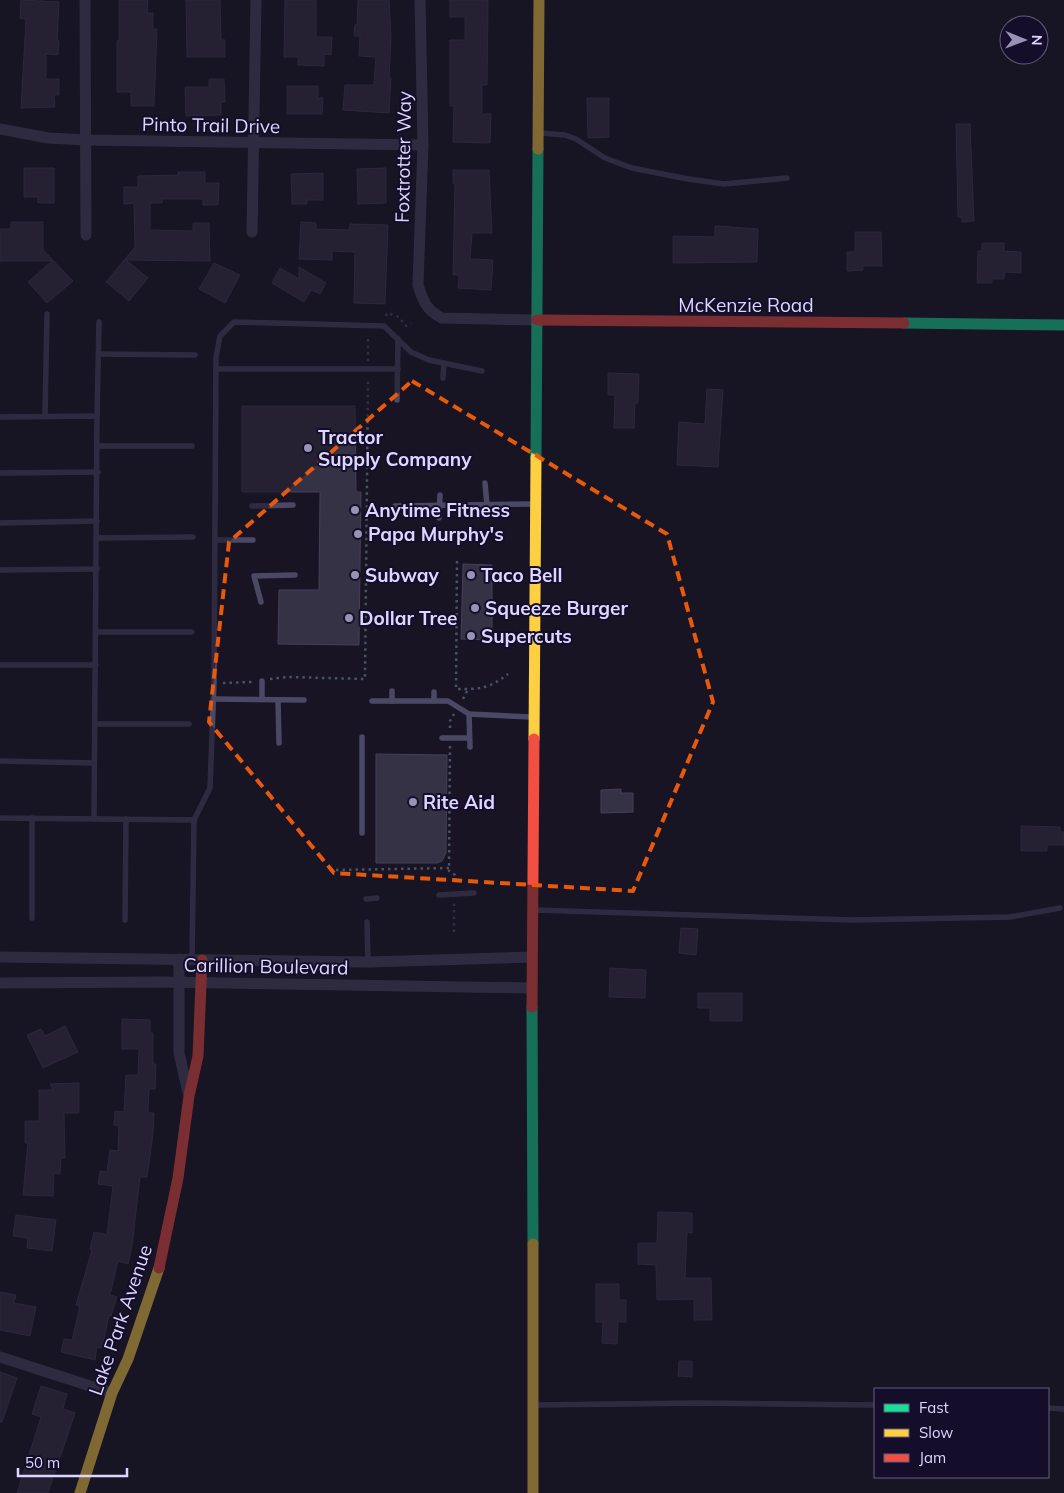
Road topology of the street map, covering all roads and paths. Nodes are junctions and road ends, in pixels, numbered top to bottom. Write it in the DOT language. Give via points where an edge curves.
graph roads {
  1 [pos="85,0"];
  2 [pos="256,0"];
  3 [pos="420,0"];
  4 [pos="538,0"];
  5 [pos="0,129"];
  6 [pos="538,133"];
  7 [pos="87,140"];
  8 [pos="253,143"];
  9 [pos="422,145"];
  10 [pos="787,178"];
  11 [pos="252,232"];
  12 [pos="86,235"];
  13 [pos="429,311"];
  14 [pos="46,314"];
  15 [pos="537,320"];
  16 [pos="99,322"];
  17 [pos="411,322"];
  18 [pos="381,325"];
  19 [pos="1064,325"];
  20 [pos="398,339"];
  21 [pos="99,354"];
  22 [pos="194,355"];
  23 [pos="444,363"];
  24 [pos="216,369"];
  25 [pos="368,369"];
  26 [pos="398,369"];
  27 [pos="482,371"];
  28 [pos="443,378"];
  29 [pos="397,400"];
  30 [pos="0,416"];
  31 [pos="45,416"];
  32 [pos="97,416"];
  33 [pos="98,446"];
  34 [pos="192,446"];
  35 [pos="98,472"];
  36 [pos="0,473"];
  37 [pos="485,483"];
  38 [pos="440,495"];
  39 [pos="535,504"];
  40 [pos="293,505"];
  41 [pos="487,505"];
  42 [pos="252,506"];
  43 [pos="395,506"];
  44 [pos="440,506"];
  45 [pos="439,518"];
  46 [pos="97,521"];
  47 [pos="0,522"];
  48 [pos="193,537"];
  49 [pos="96,538"];
  50 [pos="215,540"];
  51 [pos="253,540"];
  52 [pos="457,561"];
  53 [pos="97,569"];
  54 [pos="0,570"];
  55 [pos="295,575"];
  56 [pos="262,602"];
  57 [pos="96,632"];
  58 [pos="192,632"];
  59 [pos="0,665"];
  60 [pos="96,665"];
  61 [pos="508,674"];
  62 [pos="262,681"];
  63 [pos="214,683"];
  64 [pos="468,689"];
  65 [pos="392,691"];
  66 [pos="434,692"];
  67 [pos="213,699"];
  68 [pos="262,699"];
  69 [pos="278,700"];
  70 [pos="304,700"];
  71 [pos="372,701"];
  72 [pos="392,701"];
  73 [pos="434,701"];
  74 [pos="458,707"];
  75 [pos="469,714"];
  76 [pos="534,717"];
  77 [pos="95,724"];
  78 [pos="189,724"];
  79 [pos="362,737"];
  80 [pos="442,738"];
  81 [pos="450,738"];
  82 [pos="469,738"];
  83 [pos="279,743"];
  84 [pos="470,747"];
  85 [pos="0,761"];
  86 [pos="94,763"];
  87 [pos="0,818"];
  88 [pos="32,818"];
  89 [pos="94,819"];
  90 [pos="126,819"];
  91 [pos="194,820"];
  92 [pos="362,833"];
  93 [pos="449,868"];
  94 [pos="336,870"];
  95 [pos="474,893"];
  96 [pos="454,894"];
  97 [pos="440,895"];
  98 [pos="377,898"];
  99 [pos="366,899"];
  100 [pos="1060,908"];
  101 [pos="532,910"];
  102 [pos="32,918"];
  103 [pos="125,920"];
  104 [pos="366,922"];
  105 [pos="454,932"];
  106 [pos="0,957"];
  107 [pos="532,957"];
  108 [pos="179,959"];
  109 [pos="197,960"];
  110 [pos="368,962"];
  111 [pos="179,982"];
  112 [pos="201,982"];
  113 [pos="0,983"];
  114 [pos="532,988"];
  115 [pos="189,1096"];
  116 [pos="0,1357"];
  117 [pos="112,1394"];
  118 [pos="533,1405"];
  119 [pos="874,1405"];
  120 [pos="1049,1408"];
  121 [pos="1064,1409"];
  122 [pos="80,1493"];
  123 [pos="533,1493"];
  1 -- 7 [label="street"];
  2 -- 8 [label="street"];
  3 -- 9 [label="street, Foxtrotter Way"];
  4 -- 6 [label="main road"];
  5 -- 7 [label="street, Pinto Trail Drive" via="48,138"];
  6 -- 10 [label="lane" via="565,134 605,158 632,168 724,184"];
  6 -- 15 [label="main road"];
  7 -- 8 [label="street, Pinto Trail Drive"];
  7 -- 12 [label="street"];
  8 -- 9 [label="street, Pinto Trail Drive"];
  8 -- 11 [label="street"];
  9 -- 13 [label="street, Foxtrotter Way" via="418,285"];
  13 -- 15 [label="street, McKenzie Road" via="442,318 456,320"];
  14 -- 31 [label="lane"];
  15 -- 19 [label="main road, McKenzie Road"];
  15 -- 39 [label="main road"];
  16 -- 21 [label="lane"];
  17 -- 18 [label="path" via="406,326 399,317 387,313"];
  18 -- 20 [label="lane"];
  18 -- 24 [label="lane" via="234,322 220,336"];
  18 -- 25 [label="path" via="377,334 368,334"];
  20 -- 23 [label="lane" via="411,352"];
  20 -- 26 [label="lane"];
  21 -- 22 [label="lane"];
  21 -- 32 [label="lane"];
  23 -- 27 [label="lane"];
  23 -- 28 [label="lane"];
  24 -- 25 [label="lane"];
  24 -- 50 [label="lane"];
  25 -- 26 [label="lane"];
  25 -- 62 [label="path" via="364,678 288,677"];
  26 -- 29 [label="lane"];
  30 -- 31 [label="lane"];
  31 -- 32 [label="lane"];
  32 -- 33 [label="lane"];
  33 -- 34 [label="lane"];
  33 -- 35 [label="lane"];
  35 -- 36 [label="lane"];
  35 -- 46 [label="lane"];
  37 -- 41 [label="lane"];
  38 -- 44 [label="lane"];
  39 -- 41 [label="lane"];
  39 -- 76 [label="main road"];
  40 -- 42 [label="lane"];
  41 -- 44 [label="lane"];
  43 -- 44 [label="lane"];
  44 -- 45 [label="lane"];
  46 -- 47 [label="lane"];
  46 -- 49 [label="lane"];
  48 -- 49 [label="lane"];
  49 -- 53 [label="lane"];
  50 -- 51 [label="lane"];
  50 -- 63 [label="lane"];
  52 -- 64 [label="path" via="456,689"];
  53 -- 54 [label="lane"];
  53 -- 57 [label="lane"];
  55 -- 56 [label="lane" via="254,576"];
  57 -- 58 [label="lane"];
  57 -- 60 [label="lane"];
  59 -- 60 [label="lane"];
  60 -- 77 [label="lane"];
  61 -- 64 [label="path" via="492,686"];
  62 -- 63 [label="path"];
  62 -- 68 [label="lane"];
  63 -- 67 [label="lane"];
  64 -- 74 [label="path"];
  65 -- 72 [label="lane"];
  66 -- 73 [label="lane"];
  67 -- 68 [label="lane"];
  67 -- 91 [label="lane" via="210,788"];
  68 -- 69 [label="lane"];
  69 -- 70 [label="lane"];
  69 -- 83 [label="lane"];
  71 -- 72 [label="lane"];
  72 -- 73 [label="lane"];
  73 -- 74 [label="lane" via="448,701"];
  74 -- 75 [label="lane"];
  74 -- 81 [label="path" via="450,720"];
  75 -- 76 [label="lane"];
  75 -- 82 [label="lane"];
  76 -- 101 [label="main road"];
  77 -- 78 [label="lane"];
  77 -- 86 [label="lane"];
  79 -- 92 [label="lane"];
  80 -- 81 [label="lane"];
  81 -- 82 [label="lane"];
  81 -- 93 [label="path"];
  82 -- 84 [label="lane"];
  85 -- 86 [label="lane"];
  86 -- 89 [label="lane"];
  87 -- 88 [label="lane"];
  88 -- 89 [label="lane"];
  88 -- 102 [label="lane"];
  89 -- 90 [label="lane"];
  90 -- 91 [label="lane"];
  90 -- 103 [label="lane"];
  91 -- 109 [label="lane"];
  93 -- 94 [label="path"];
  93 -- 96 [label="path" via="455,875"];
  95 -- 96 [label="lane"];
  96 -- 97 [label="lane"];
  96 -- 105 [label="path"];
  98 -- 99 [label="lane"];
  100 -- 101 [label="lane" via="1010,917 853,920"];
  101 -- 107 [label="main road"];
  104 -- 110 [label="lane"];
  106 -- 108 [label="street, Carillion Boulevard"];
  107 -- 110 [label="street, Carillion Boulevard"];
  107 -- 114 [label="main road"];
  108 -- 109 [label="street, Carillion Boulevard"];
  108 -- 111 [label="street, Lake Park Avenue"];
  109 -- 110 [label="street, Carillion Boulevard"];
  109 -- 112 [label="main road, Lake Park Avenue"];
  111 -- 112 [label="street, Carillion Boulevard"];
  111 -- 113 [label="street, Carillion Boulevard"];
  111 -- 115 [label="street, Lake Park Avenue" via="179,1053"];
  112 -- 114 [label="street, Carillion Boulevard"];
  112 -- 115 [label="main road, Lake Park Avenue" via="198,1056"];
  114 -- 118 [label="main road"];
  115 -- 117 [label="main road, Lake Park Avenue" via="178,1178 154,1286"];
  116 -- 117 [label="street"];
  117 -- 122 [label="main road, Lake Park Avenue"];
  118 -- 119 [label="lane" via="698,1402"];
  118 -- 123 [label="main road"];
  120 -- 121 [label="lane"];
}
